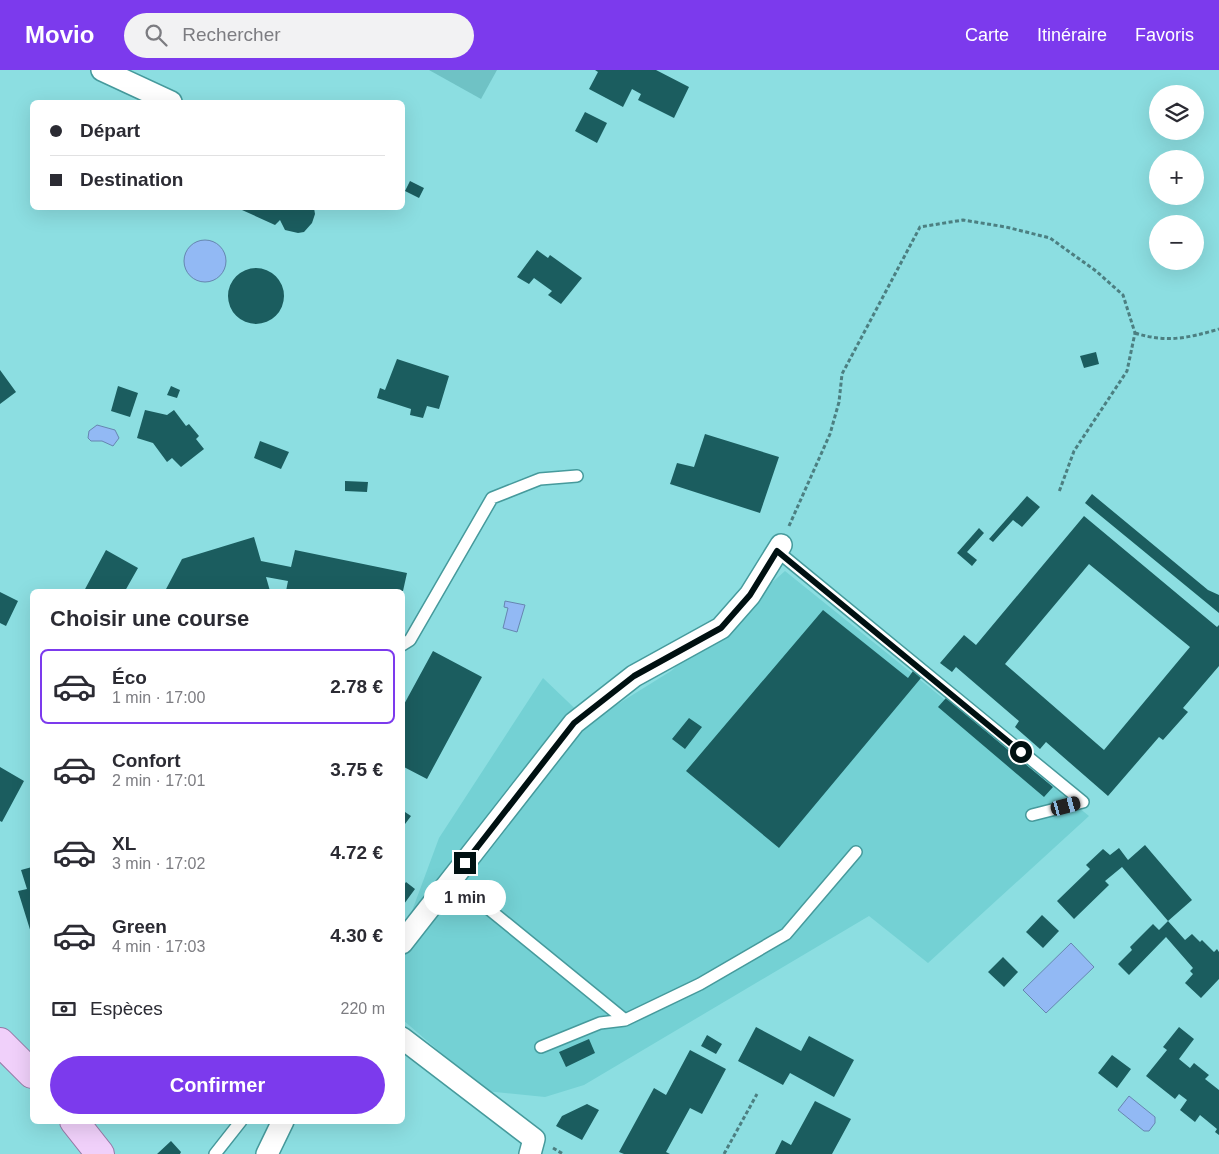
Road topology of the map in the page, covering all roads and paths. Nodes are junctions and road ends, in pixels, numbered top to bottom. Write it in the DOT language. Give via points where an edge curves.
graph roads {
  1 [pos="102,70"];
  2 [pos="167,100"];
  3 [pos="1219,330"];
  4 [pos="1135,333"];
  5 [pos="577,476"];
  6 [pos="1059,492"];
  7 [pos="779,548"];
  8 [pos="405,643"];
  9 [pos="1032,815"];
  10 [pos="856,852"];
  11 [pos="452,878"];
  12 [pos="405,939"];
  13 [pos="625,1020"];
  14 [pos="405,1040"];
  15 [pos="0,1042"];
  16 [pos="541,1048"];
  17 [pos="30,1072"];
  18 [pos="758,1094"];
  19 [pos="76,1124"];
  20 [pos="239,1124"];
  21 [pos="282,1124"];
  22 [pos="100,1154"];
  23 [pos="215,1154"];
  24 [pos="266,1154"];
  25 [pos="530,1154"];
  26 [pos="724,1154"];
  1 -- 2 [label="street"];
  3 -- 4 [label="path" via="1194,337 1156,340"];
  4 -- 6 [label="path" via="1127,371 1074,451"];
  4 -- 7 [label="path" via="1123,295 1050,238 963,220 920,226 842,374 839,402 830,434"];
  5 -- 8 [label="lane" via="540,479 492,498 410,640"];
  7 -- 9 [label="lane" via="1082,802"];
  7 -- 11 [label="street" via="750,595 721,628 634,676 574,723"];
  10 -- 13 [label="lane" via="786,934 700,984"];
  11 -- 12 [label="street"];
  11 -- 13 [label="lane"];
  13 -- 16 [label="lane" via="600,1023"];
  14 -- 25 [label="street" via="534,1139"];
  15 -- 17 [label="main road"];
  18 -- 26 [label="path"];
  19 -- 22 [label="main road"];
  20 -- 23 [label="lane"];
  21 -- 24 [label="street"];
}
